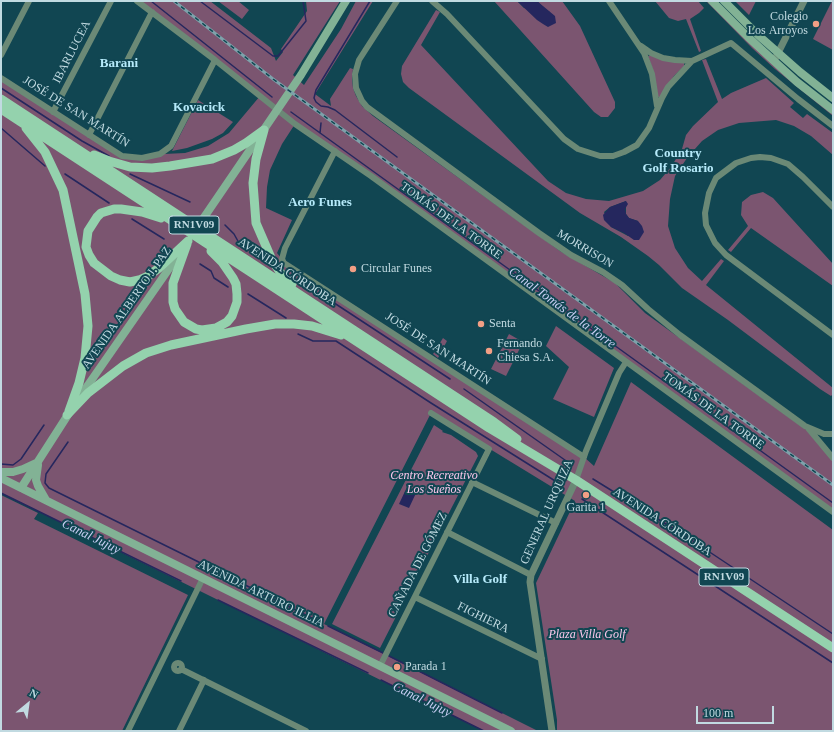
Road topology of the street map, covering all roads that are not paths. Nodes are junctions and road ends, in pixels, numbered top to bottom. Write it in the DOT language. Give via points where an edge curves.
graph roads {
  1 [pos="29,1"];
  2 [pos="111,1"];
  3 [pos="137,1"];
  4 [pos="346,1"];
  5 [pos="396,1"];
  6 [pos="432,1"];
  7 [pos="609,1"];
  8 [pos="712,1"];
  9 [pos="724,1"];
  10 [pos="804,1"];
  11 [pos="152,12"];
  12 [pos="641,46"];
  13 [pos="778,53"];
  14 [pos="1,55"];
  15 [pos="215,60"];
  16 [pos="692,61"];
  17 [pos="774,61"];
  18 [pos="1,78"];
  19 [pos="833,98"];
  20 [pos="1,99"];
  21 [pos="657,108"];
  22 [pos="1,109"];
  23 [pos="833,110"];
  24 [pos="53,112"];
  25 [pos="21,122"];
  26 [pos="833,126"];
  27 [pos="264,130"];
  28 [pos="89,135"];
  29 [pos="76,148"];
  30 [pos="335,151"];
  31 [pos="833,207"];
  32 [pos="175,223"];
  33 [pos="198,238"];
  34 [pos="188,241"];
  35 [pos="311,302"];
  36 [pos="833,336"];
  37 [pos="356,341"];
  38 [pos="626,362"];
  39 [pos="431,413"];
  40 [pos="67,415"];
  41 [pos="808,428"];
  42 [pos="824,434"];
  43 [pos="833,434"];
  44 [pos="822,446"];
  45 [pos="584,457"];
  46 [pos="833,458"];
  47 [pos="38,462"];
  48 [pos="557,468"];
  49 [pos="1,472"];
  50 [pos="1,478"];
  51 [pos="576,480"];
  52 [pos="472,482"];
  53 [pos="21,488"];
  54 [pos="47,501"];
  55 [pos="833,512"];
  56 [pos="556,523"];
  57 [pos="447,532"];
  58 [pos="532,575"];
  59 [pos="203,578"];
  60 [pos="415,597"];
  61 [pos="833,648"];
  62 [pos="542,659"];
  63 [pos="380,666"];
  64 [pos="181,668"];
  65 [pos="204,680"];
  66 [pos="552,730"];
  67 [pos="128,731"];
  68 [pos="179,731"];
  69 [pos="306,731"];
  70 [pos="511,731"];
  1 -- 14 [label="street"];
  2 -- 24 [label="street, IBARLUCEA"];
  3 -- 11 [label="street, TOMÁS DE LA TORRE"];
  4 -- 27 [label="main road, AVENIDA ALBERTO J. PAZ"];
  5 -- 41 [label="street, MORRISON" via="360,60 355,74 355,85 362,101 373,112 571,255 622,285 680,335"];
  6 -- 21 [label="street" via="564,139 578,149 600,156 613,156 624,152 637,145 643,138"];
  7 -- 12 [label="street"];
  8 -- 17 [label="main road"];
  9 -- 13 [label="main road"];
  10 -- 13 [label="street"];
  11 -- 15 [label="street, TOMÁS DE LA TORRE"];
  11 -- 28 [label="street"];
  12 -- 16 [label="street" via="663,58"];
  12 -- 21 [label="street" via="652,74"];
  13 -- 17 [label="street"];
  13 -- 19 [label="main road"];
  15 -- 28 [label="street, JOSÉ DE SAN MARTÍN" via="171,146 160,154 142,158 122,156"];
  15 -- 30 [label="street, TOMÁS DE LA TORRE" via="295,124"];
  16 -- 21 [label="street" via="668,87"];
  16 -- 26 [label="street" via="731,43"];
  17 -- 23 [label="main road"];
  18 -- 24 [label="street, JOSÉ DE SAN MARTÍN"];
  20 -- 29 [label="main road, AVENIDA CÓRDOBA / RN1V09"];
  22 -- 25 [label="main road, AVENIDA CÓRDOBA / RN1V09"];
  24 -- 28 [label="street, JOSÉ DE SAN MARTÍN"];
  25 -- 32 [label="main road, AVENIDA CÓRDOBA / RN1V09"];
  25 -- 40 [label="main road" via="45,152 63,190 85,294 88,326 86,358"];
  27 -- 29 [label="main road" via="234,150 212,159 152,168 130,167 109,162"];
  27 -- 34 [label="main road, AVENIDA ALBERTO J. PAZ"];
  27 -- 35 [label="main road" via="253,183 256,223 272,260 284,278"];
  29 -- 35 [label="main road, AVENIDA CÓRDOBA / RN1V09"];
  30 -- 38 [label="street, TOMÁS DE LA TORRE"];
  30 -- 45 [label="street, JOSÉ DE SAN MARTÍN" via="285,248 282,259 284,263"];
  31 -- 36 [label="street" via="788,164 760,157 736,163 716,178 709,193 705,213 706,225 715,243 726,255"];
  32 -- 33 [label="main road, AVENIDA CÓRDOBA / RN1V09"];
  32 -- 34 [label="main road" via="130,210 106,211 97,217 88,231 86,247 94,263 112,276 120,280 134,281 148,276 159,268"];
  33 -- 34 [label="main road" via="229,270 236,284 235,310 227,322 216,328 196,329 184,322 175,309 173,283"];
  33 -- 37 [label="main road, AVENIDA CÓRDOBA / RN1V09"];
  34 -- 40 [label="main road, AVENIDA ALBERTO J. PAZ"];
  35 -- 48 [label="main road, AVENIDA CÓRDOBA / RN1V09" via="494,422"];
  37 -- 40 [label="main road" via="312,326 275,324 171,344 123,366 88,393"];
  37 -- 48 [label="main road, AVENIDA CÓRDOBA / RN1V09" via="489,428"];
  38 -- 45 [label="street, GENERAL URQUIZA"];
  38 -- 55 [label="street, TOMÁS DE LA TORRE"];
  39 -- 52 [label="street, CAÑADA DE GÓMEZ" via="489,449"];
  40 -- 47 [label="main road, AVENIDA ALBERTO J. PAZ"];
  41 -- 42 [label="street, MORRISON"];
  41 -- 44 [label="street, MORRISON"];
  42 -- 43 [label="street, MORRISON"];
  42 -- 44 [label="street"];
  44 -- 46 [label="street, MORRISON"];
  45 -- 51 [label="street, GENERAL URQUIZA"];
  47 -- 49 [label="main road" via="23,470"];
  47 -- 53 [label="main road, AVENIDA ALBERTO J. PAZ"];
  47 -- 54 [label="main road" via="36,480"];
  48 -- 51 [label="main road, AVENIDA CÓRDOBA / RN1V09"];
  50 -- 53 [label="main road, AVENIDA ARTURO ILLIA"];
  51 -- 56 [label="street, GENERAL URQUIZA"];
  51 -- 61 [label="main road, AVENIDA CÓRDOBA / RN1V09"];
  52 -- 56 [label="street"];
  52 -- 57 [label="street, CAÑADA DE GÓMEZ"];
  53 -- 54 [label="main road, AVENIDA ARTURO ILLIA"];
  54 -- 59 [label="main road, AVENIDA ARTURO ILLIA"];
  56 -- 58 [label="street, GENERAL URQUIZA"];
  57 -- 58 [label="street"];
  57 -- 60 [label="street, CAÑADA DE GÓMEZ"];
  58 -- 62 [label="street, GENERAL URQUIZA" via="530,582"];
  59 -- 63 [label="main road, AVENIDA ARTURO ILLIA"];
  59 -- 67 [label="street"];
  60 -- 62 [label="street, FIGHIERA"];
  60 -- 63 [label="street, CAÑADA DE GÓMEZ"];
  62 -- 66 [label="street, GENERAL URQUIZA"];
  63 -- 70 [label="main road, AVENIDA ARTURO ILLIA"];
  64 -- 65 [label="street"];
  65 -- 68 [label="street"];
  65 -- 69 [label="street"];
}
